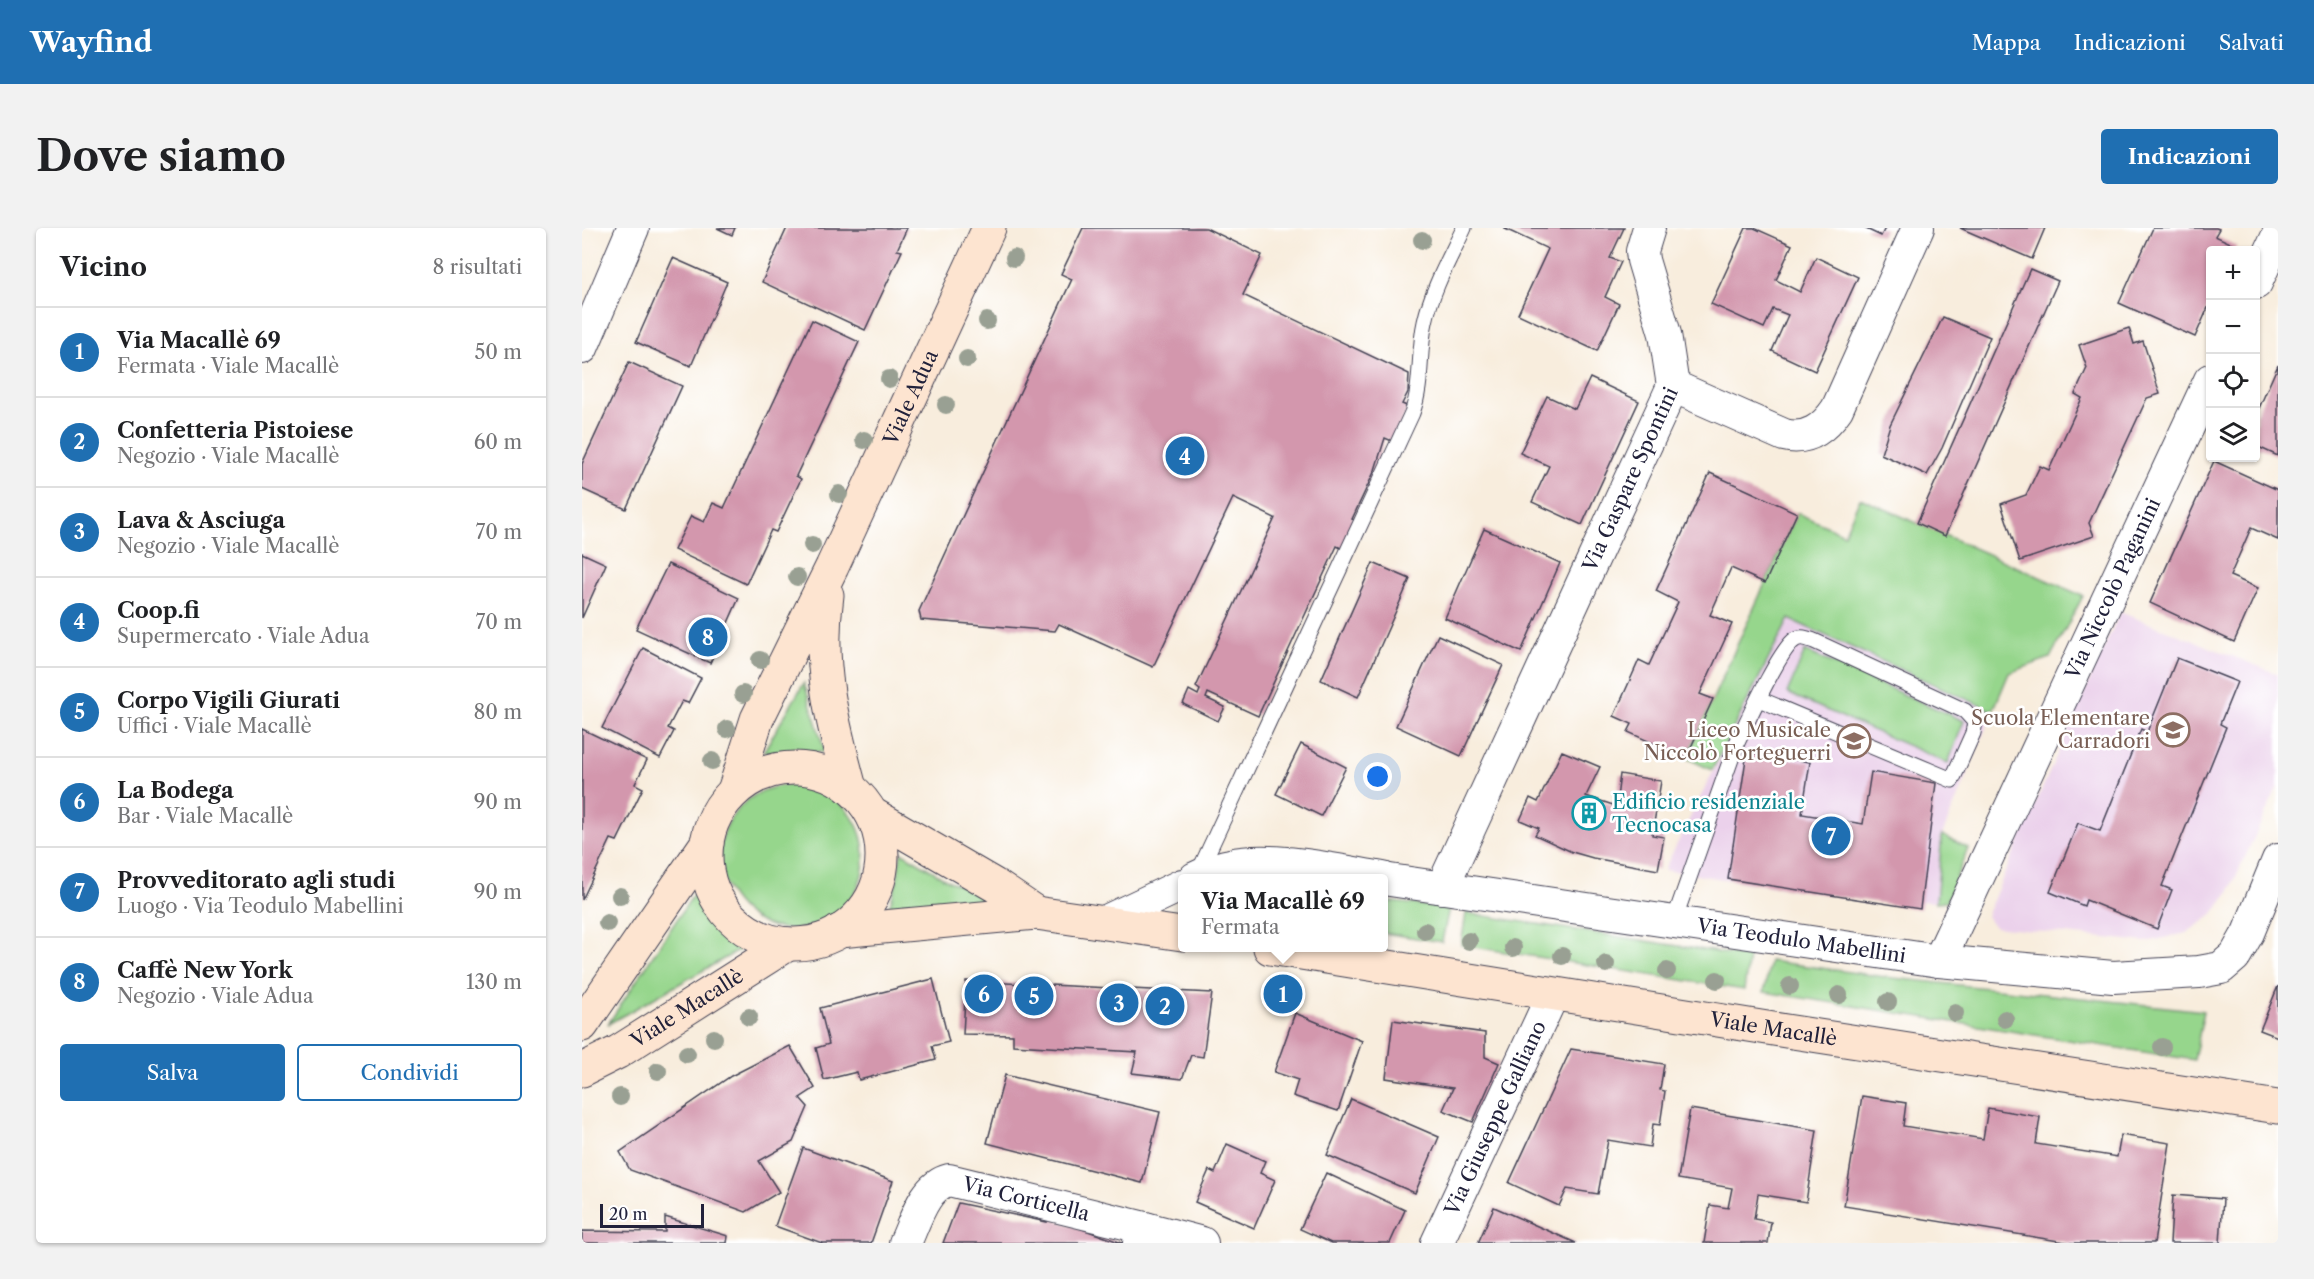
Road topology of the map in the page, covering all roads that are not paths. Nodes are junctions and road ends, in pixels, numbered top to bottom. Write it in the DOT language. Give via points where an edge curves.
graph roads {
  1 [pos="633,228"];
  2 [pos="989,228"];
  3 [pos="1464,228"];
  4 [pos="1649,228"];
  5 [pos="1918,228"];
  6 [pos="2278,235"];
  7 [pos="2260,275"];
  8 [pos="582,348"];
  9 [pos="1674,386"];
  10 [pos="2206,391"];
  11 [pos="832,567"];
  12 [pos="1759,699"];
  13 [pos="850,788"];
  14 [pos="734,791"];
  15 [pos="872,814"];
  16 [pos="707,843"];
  17 [pos="2278,860"];
  18 [pos="1301,873"];
  19 [pos="1194,874"];
  20 [pos="1199,874"];
  21 [pos="1388,880"];
  22 [pos="1178,884"];
  23 [pos="1442,888"];
  24 [pos="1036,913"];
  25 [pos="1104,922"];
  26 [pos="1673,923"];
  27 [pos="839,931"];
  28 [pos="1178,933"];
  29 [pos="788,944"];
  30 [pos="1311,952"];
  31 [pos="1940,961"];
  32 [pos="1553,994"];
  33 [pos="582,1025"];
  34 [pos="582,1070"];
  35 [pos="2278,1107"];
  36 [pos="1142,1236"];
  37 [pos="905,1243"];
  38 [pos="1202,1243"];
  39 [pos="1437,1243"];
  1 -- 8 [label="street"];
  2 -- 11 [label="main road, Viale Adua"];
  3 -- 19 [label="lane" via="1428,311 1412,413 1304,649"];
  4 -- 9 [label="street" via="1643,260 1665,334"];
  5 -- 9 [label="street, Via Gaspare Spontini" via="1837,409 1813,433 1803,437 1784,435"];
  6 -- 7 [label="street"];
  9 -- 23 [label="street, Via Gaspare Spontini"];
  10 -- 31 [label="street, Via Niccolò Paganini"];
  11 -- 13 [label="main road, Viale Adua" via="824,622 824,670"];
  11 -- 14 [label="main road, Viale Adua" via="757,719"];
  12 -- 12 [label="lane" via="1789,645 1802,637 1965,711 1974,722 1973,733 1952,780"];
  12 -- 26 [label="lane" via="1736,745"];
  13 -- 14 [label="main road" via="826,773 791,768 764,773"];
  13 -- 15 [label="main road"];
  14 -- 16 [label="main road" via="716,815"];
  15 -- 24 [label="main road"];
  15 -- 27 [label="main road" via="882,846 879,879 864,909"];
  16 -- 29 [label="main road" via="710,880 728,914 758,936"];
  16 -- 33 [label="main road"];
  17 -- 31 [label="street, Via Teodulo Mabellini" via="2248,933 2235,956 2221,968 2113,977"];
  18 -- 20 [label="street, Via Teodulo Mabellini" via="1244,862"];
  21 -- 23 [label="street, Via Teodulo Mabellini"];
  22 -- 25 [label="street, Via Teodulo Mabellini"];
  23 -- 26 [label="street, Via Teodulo Mabellini"];
  24 -- 25 [label="main road"];
  24 -- 27 [label="main road"];
  25 -- 28 [label="main road"];
  26 -- 31 [label="street, Via Teodulo Mabellini"];
  27 -- 29 [label="main road" via="814,942"];
  29 -- 34 [label="main road, Viale Macallè" via="618,1052"];
  30 -- 32 [label="main road, Viale Macallè"];
  32 -- 35 [label="main road, Viale Macallè"];
  32 -- 39 [label="street, Via Giuseppe Galliano"];
  36 -- 37 [label="street, Via Corticella" via="949,1180 929,1194"];
  36 -- 38 [label="street, Via Corticella"];
}
